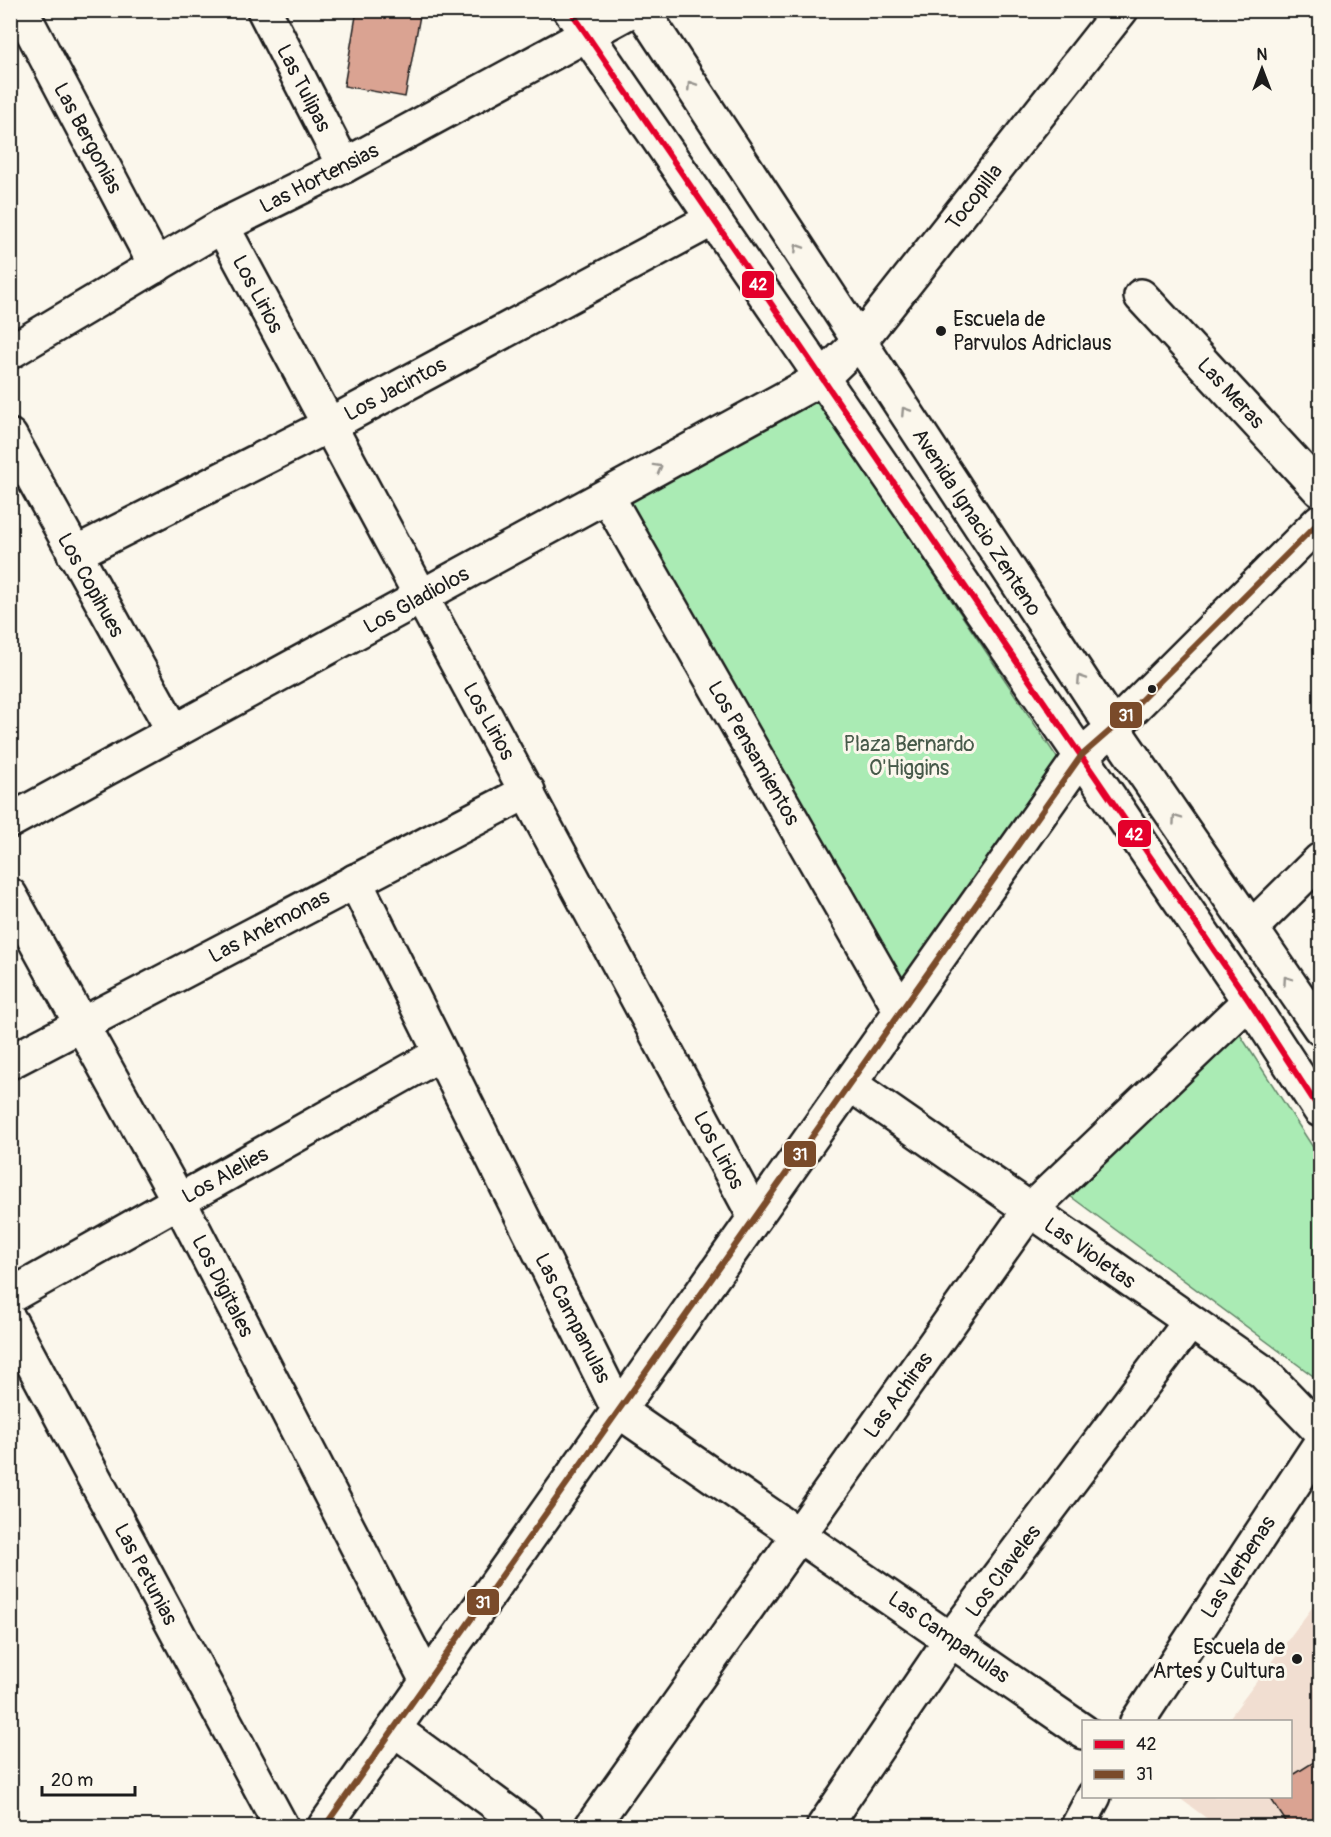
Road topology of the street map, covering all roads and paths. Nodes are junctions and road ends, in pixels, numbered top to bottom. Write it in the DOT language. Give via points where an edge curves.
graph roads {
  1 [pos="21,10"];
  2 [pos="264,10"];
  3 [pos="632,10"];
  4 [pos="642,10"];
  5 [pos="1120,10"];
  6 [pos="579,23"];
  7 [pos="344,166"];
  8 [pos="713,219"];
  9 [pos="222,226"];
  10 [pos="156,266"];
  11 [pos="1141,296"];
  12 [pos="859,342"];
  13 [pos="10,352"];
  14 [pos="822,378"];
  15 [pos="329,424"];
  16 [pos="10,436"];
  17 [pos="1320,490"];
  18 [pos="607,496"];
  19 [pos="1320,521"];
  20 [pos="74,554"];
  21 [pos="421,597"];
  22 [pos="1113,728"];
  23 [pos="174,732"];
  24 [pos="1081,756"];
  25 [pos="528,791"];
  26 [pos="10,821"];
  27 [pos="1320,860"];
  28 [pos="355,882"];
  29 [pos="10,895"];
  30 [pos="1251,928"];
  31 [pos="1249,1001"];
  32 [pos="901,1011"];
  33 [pos="82,1024"];
  34 [pos="1320,1028"];
  35 [pos="440,1054"];
  36 [pos="10,1062"];
  37 [pos="850,1084"];
  38 [pos="1320,1110"];
  39 [pos="179,1201"];
  40 [pos="1029,1211"];
  41 [pos="755,1217"];
  42 [pos="10,1296"];
  43 [pos="10,1321"];
  44 [pos="1190,1322"];
  45 [pos="619,1411"];
  46 [pos="1320,1431"];
  47 [pos="1320,1444"];
  48 [pos="799,1533"];
  49 [pos="952,1638"];
  50 [pos="427,1681"];
  51 [pos="1138,1720"];
  52 [pos="394,1729"];
  53 [pos="1082,1730"];
  54 [pos="1093,1798"];
  55 [pos="280,1827"];
  56 [pos="325,1827"];
  57 [pos="526,1827"];
  58 [pos="592,1827"];
  59 [pos="824,1827"];
  60 [pos="1078,1827"];
  1 -- 10 [label="street, Las Bergonias"];
  2 -- 7 [label="street, Las Tulipas"];
  3 -- 6 [label="street, Las Hortensias"];
  12 -- 4 [label="street, Avenida Ignacio Zenteno, one-way"];
  5 -- 12 [label="street, Tocopilla"];
  6 -- 7 [label="street, Las Hortensias"];
  6 -- 8 [label="street, Avenida Ignacio Zenteno"];
  7 -- 9 [label="street, Las Hortensias"];
  8 -- 14 [label="street, Avenida Ignacio Zenteno"];
  8 -- 15 [label="street, Los Jacintos"];
  9 -- 10 [label="street, Las Hortensias"];
  9 -- 15 [label="street, Los Lirios"];
  10 -- 13 [label="street, Las Hortensias"];
  11 -- 17 [label="street, Las Meras"];
  12 -- 14 [label="street, Tocopilla"];
  22 -- 12 [label="street, Avenida Ignacio Zenteno, one-way"];
  18 -- 14 [label="street, Los Gladiolos, one-way"];
  14 -- 24 [label="street, Avenida Ignacio Zenteno"];
  15 -- 20 [label="street, Los Jacintos"];
  15 -- 21 [label="street, Los Lirios"];
  16 -- 20 [label="street, Los Copihues"];
  18 -- 21 [label="street, Los Gladiolos"];
  18 -- 32 [label="street, Los Pensamientos"];
  19 -- 22 [label="street"];
  20 -- 23 [label="street, Los Copihues"];
  21 -- 23 [label="street, Los Gladiolos"];
  21 -- 25 [label="street, Los Lirios"];
  22 -- 24 [label="street"];
  30 -- 22 [label="street, Avenida Ignacio Zenteno, one-way"];
  23 -- 26 [label="street, Los Gladiolos"];
  24 -- 31 [label="street, Avenida Ignacio Zenteno"];
  24 -- 32 [label="street"];
  25 -- 28 [label="street, Las Anémonas"];
  25 -- 41 [label="street, Los Lirios"];
  27 -- 30 [label="street"];
  28 -- 33 [label="street, Las Anémonas"];
  28 -- 35 [label="street, Las Campanulas"];
  29 -- 33 [label="street, Los Digitales"];
  34 -- 30 [label="street, Avenida Ignacio Zenteno, one-way"];
  31 -- 38 [label="street, Avenida Ignacio Zenteno"];
  31 -- 40 [label="street, Las Achiras"];
  32 -- 37 [label="street"];
  33 -- 36 [label="street, Las Anémonas"];
  33 -- 39 [label="street, Los Digitales"];
  35 -- 39 [label="street, Los Alelies"];
  35 -- 45 [label="street, Las Campanulas"];
  37 -- 40 [label="street, Las Violetas"];
  37 -- 41 [label="street"];
  39 -- 42 [label="street, Los Alelies"];
  39 -- 50 [label="street, Los Digitales"];
  40 -- 44 [label="street, Las Violetas"];
  40 -- 48 [label="street, Las Achiras"];
  41 -- 45 [label="street"];
  43 -- 55 [label="street, Las Petunias"];
  44 -- 46 [label="street, Las Violetas" via="1263,1372"];
  44 -- 49 [label="street, Los Claveles"];
  45 -- 48 [label="street, Las Campanulas"];
  45 -- 50 [label="street"];
  47 -- 51 [label="street, Las Verbenas"];
  48 -- 49 [label="street, Las Campanulas"];
  48 -- 58 [label="street, Las Achiras"];
  49 -- 53 [label="street, Las Campanulas"];
  49 -- 59 [label="street, Los Claveles"];
  50 -- 52 [label="street"];
  52 -- 56 [label="street"];
  52 -- 57 [label="street"];
  54 -- 60 [label="street"];
}
